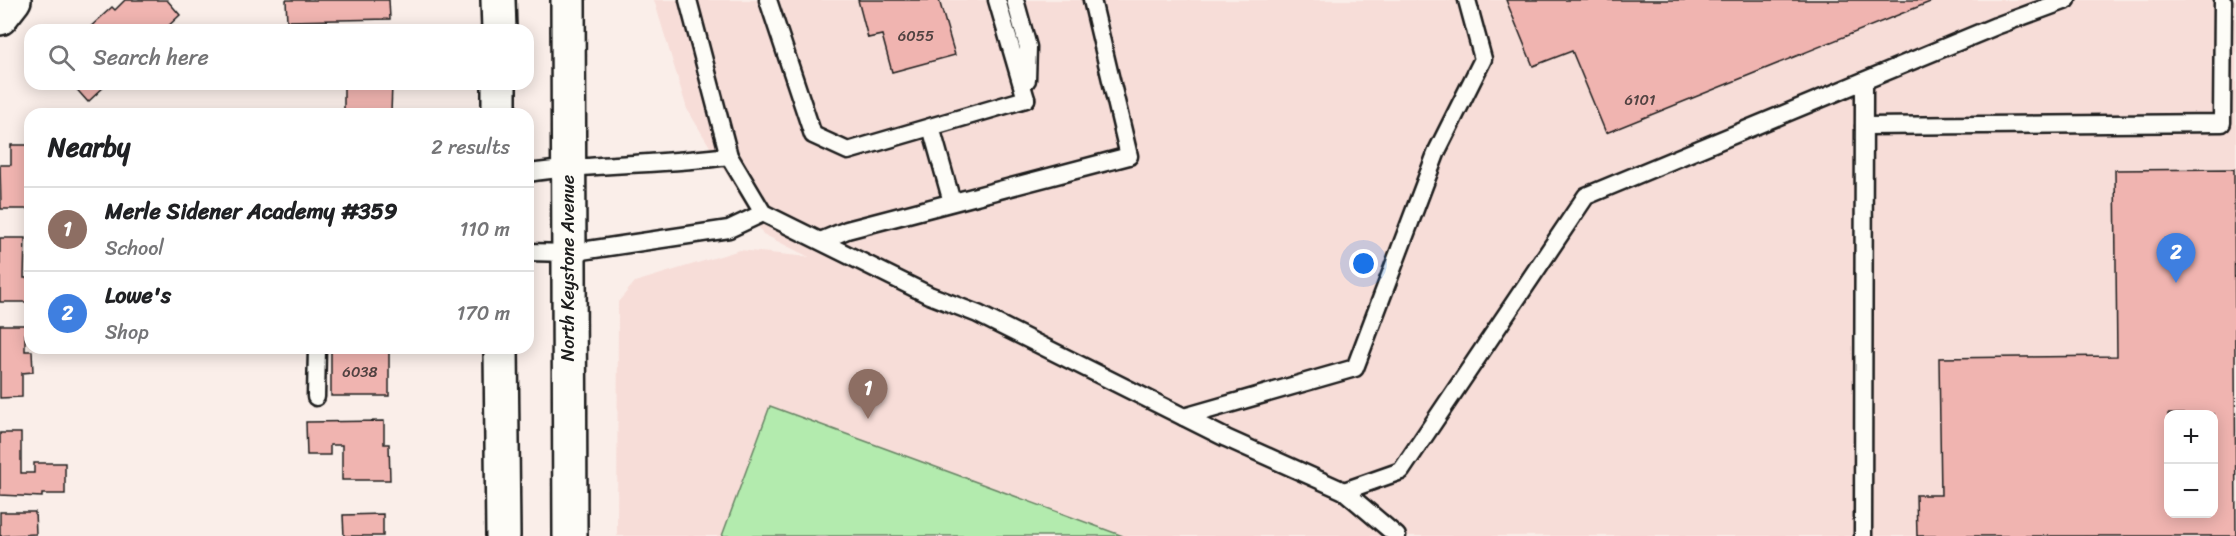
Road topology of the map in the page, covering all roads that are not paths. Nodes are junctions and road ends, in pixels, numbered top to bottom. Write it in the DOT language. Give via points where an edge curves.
graph roads {
  1 [pos="14,0"];
  2 [pos="498,0"];
  3 [pos="568,0"];
  4 [pos="688,0"];
  5 [pos="768,0"];
  6 [pos="998,0"];
  7 [pos="1015,0"];
  8 [pos="1092,0"];
  9 [pos="1467,0"];
  10 [pos="2067,0"];
  11 [pos="2223,0"];
  12 [pos="0,18"];
  13 [pos="499,24"];
  14 [pos="1020,49"];
  15 [pos="1864,81"];
  16 [pos="499,90"];
  17 [pos="499,108"];
  18 [pos="1864,126"];
  19 [pos="931,127"];
  20 [pos="729,156"];
  21 [pos="568,167"];
  22 [pos="534,172"];
  23 [pos="952,202"];
  24 [pos="764,213"];
  25 [pos="822,240"];
  26 [pos="534,252"];
  27 [pos="568,253"];
  28 [pos="317,354"];
  29 [pos="501,354"];
  30 [pos="316,397"];
  31 [pos="1184,417"];
  32 [pos="1344,490"];
  33 [pos="503,536"];
  34 [pos="570,536"];
  35 [pos="1397,536"];
  36 [pos="1863,536"];
  1 -- 12 [label="main road"];
  2 -- 13 [label="main road"];
  3 -- 21 [label="main road, North Keystone Avenue"];
  4 -- 20 [label="lane"];
  5 -- 19 [label="lane" via="813,135 848,151"];
  6 -- 14 [label="lane"];
  7 -- 14 [label="lane"];
  8 -- 23 [label="lane" via="1129,156"];
  9 -- 31 [label="lane" via="1484,58 1437,151 1355,368"];
  10 -- 15 [label="lane"];
  11 -- 18 [label="lane" via="2222,123"];
  14 -- 19 [label="lane" via="1026,99"];
  15 -- 18 [label="lane"];
  15 -- 32 [label="lane" via="1586,196 1401,471"];
  16 -- 17 [label="main road"];
  18 -- 36 [label="lane"];
  19 -- 23 [label="lane"];
  20 -- 21 [label="lane" via="686,162"];
  20 -- 24 [label="lane"];
  21 -- 22 [label="lane"];
  21 -- 27 [label="main road, North Keystone Avenue"];
  23 -- 25 [label="lane"];
  24 -- 25 [label="lane"];
  24 -- 27 [label="lane" via="729,229"];
  25 -- 31 [label="lane"];
  26 -- 27 [label="lane"];
  27 -- 34 [label="main road, North Keystone Avenue"];
  28 -- 30 [label="lane"];
  29 -- 33 [label="main road"];
  31 -- 32 [label="lane"];
  32 -- 35 [label="lane"];
}
